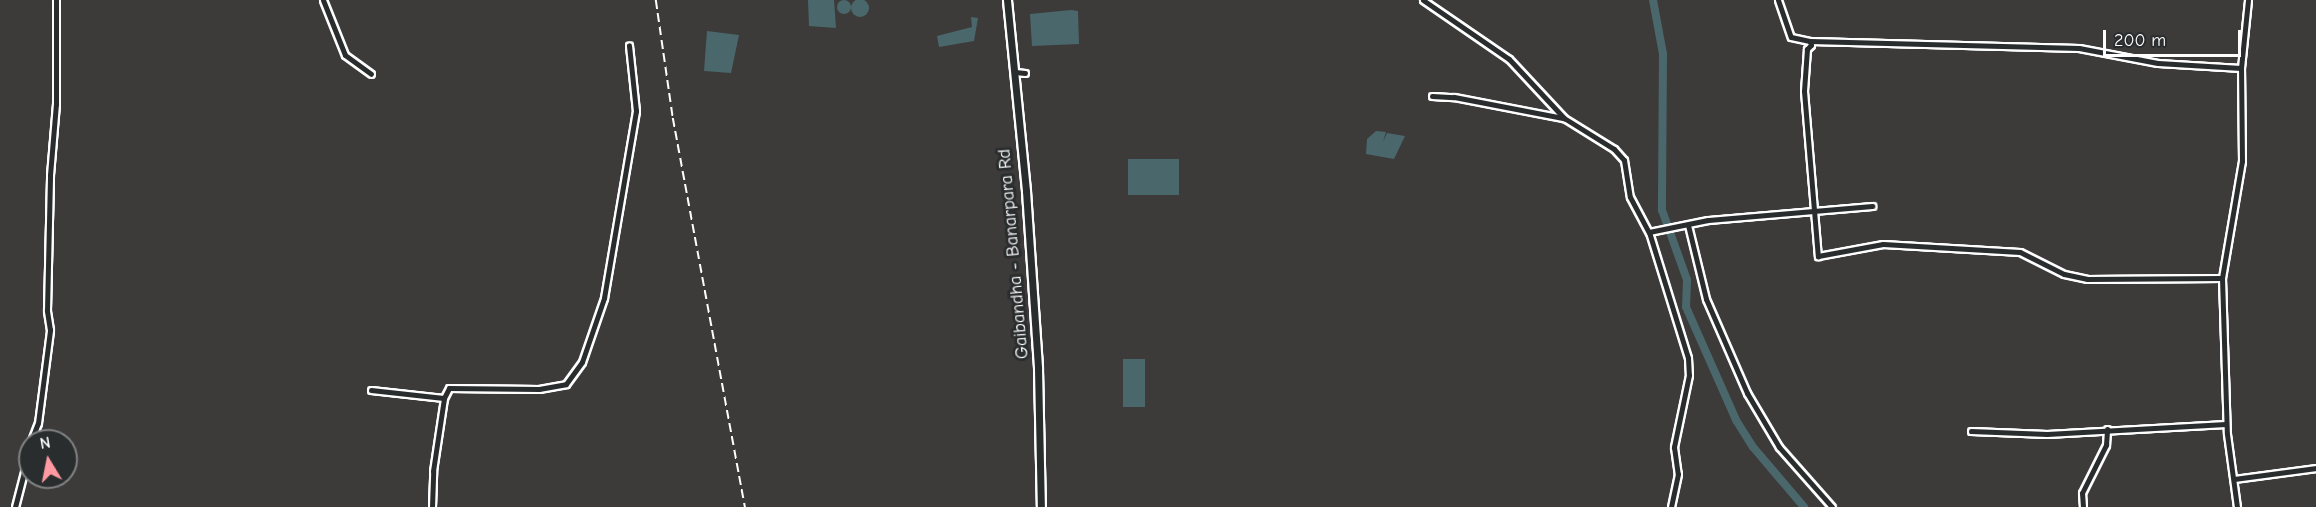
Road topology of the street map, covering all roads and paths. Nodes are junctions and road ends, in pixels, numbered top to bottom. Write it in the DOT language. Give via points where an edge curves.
graph roads {
  1 [pos="56,0"];
  2 [pos="323,0"];
  3 [pos="1007,0"];
  4 [pos="1423,0"];
  5 [pos="1778,0"];
  6 [pos="2248,0"];
  7 [pos="1810,41"];
  8 [pos="629,45"];
  9 [pos="2241,68"];
  10 [pos="1015,72"];
  11 [pos="1025,73"];
  12 [pos="371,74"];
  13 [pos="1432,96"];
  14 [pos="1564,118"];
  15 [pos="1872,206"];
  16 [pos="1812,209"];
  17 [pos="1685,225"];
  18 [pos="1649,232"];
  19 [pos="2222,278"];
  20 [pos="371,390"];
  21 [pos="444,398"];
  22 [pos="2226,424"];
  23 [pos="36,429"];
  24 [pos="2108,429"];
  25 [pos="1971,431"];
  26 [pos="2316,468"];
  27 [pos="2234,479"];
  28 [pos="20,489"];
  29 [pos="15,507"];
  30 [pos="432,507"];
  31 [pos="1041,507"];
  32 [pos="1671,507"];
  33 [pos="1832,507"];
  34 [pos="2083,507"];
  35 [pos="2237,507"];
  1 -- 23 [label="street" via="56,104 47,299 50,330"];
  2 -- 12 [label="street" via="345,55"];
  3 -- 10 [label="main road, Gaibandha - Banarpara Rd"];
  4 -- 14 [label="street" via="1509,59"];
  5 -- 7 [label="street" via="1791,37"];
  6 -- 9 [label="street"];
  7 -- 9 [label="street" via="2079,48 2158,63"];
  7 -- 16 [label="street" via="1804,91"];
  8 -- 21 [label="street" via="636,111 604,298 582,362 566,384 539,389 449,388"];
  9 -- 19 [label="street" via="2242,161"];
  10 -- 11 [label="street"];
  10 -- 31 [label="main road, Gaibandha - Banarpara Rd" via="1033,232"];
  13 -- 14 [label="street"];
  14 -- 18 [label="street" via="1623,158 1630,197"];
  15 -- 16 [label="street"];
  16 -- 17 [label="street"];
  16 -- 19 [label="street" via="1815,244 1821,258 1883,243 2020,252 2064,274 2087,279"];
  17 -- 18 [label="street"];
  17 -- 33 [label="street" via="1706,299 1747,393 1779,447"];
  18 -- 32 [label="street" via="1688,358 1689,375 1674,447 1678,474"];
  19 -- 22 [label="street"];
  20 -- 21 [label="street"];
  21 -- 30 [label="street"];
  22 -- 24 [label="street"];
  22 -- 27 [label="street"];
  24 -- 25 [label="street" via="2047,434"];
  24 -- 34 [label="street" via="2106,445 2082,493"];
  26 -- 27 [label="street"];
  27 -- 35 [label="street"];
  28 -- 29 [label="street"];
}
